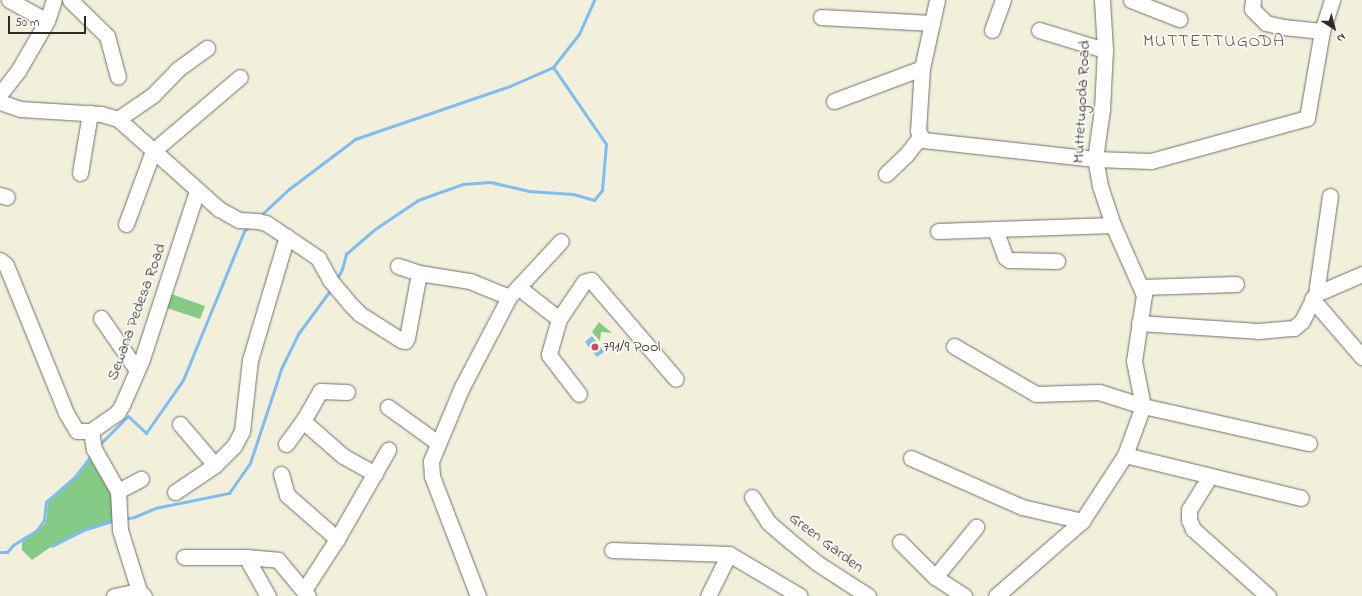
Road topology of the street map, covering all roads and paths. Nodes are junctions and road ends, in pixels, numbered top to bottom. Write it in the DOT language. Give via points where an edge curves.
graph roads {
  1 [pos="9,0"];
  2 [pos="54,0"];
  3 [pos="70,0"];
  4 [pos="938,0"];
  5 [pos="1003,0"];
  6 [pos="1102,0"];
  7 [pos="1131,0"];
  8 [pos="1253,0"];
  9 [pos="1332,0"];
  10 [pos="821,17"];
  11 [pos="1179,19"];
  12 [pos="46,21"];
  13 [pos="932,23"];
  14 [pos="992,30"];
  15 [pos="1039,30"];
  16 [pos="1322,31"];
  17 [pos="207,48"];
  18 [pos="1105,50"];
  19 [pos="922,68"];
  20 [pos="118,77"];
  21 [pos="240,78"];
  22 [pos="0,94"];
  23 [pos="834,101"];
  24 [pos="0,102"];
  25 [pos="90,113"];
  26 [pos="118,119"];
  27 [pos="920,137"];
  28 [pos="153,151"];
  29 [pos="1095,159"];
  30 [pos="80,173"];
  31 [pos="886,174"];
  32 [pos="197,191"];
  33 [pos="1330,196"];
  34 [pos="126,224"];
  35 [pos="1113,225"];
  36 [pos="995,229"];
  37 [pos="938,231"];
  38 [pos="287,236"];
  39 [pos="561,241"];
  40 [pos="0,260"];
  41 [pos="1057,261"];
  42 [pos="398,266"];
  43 [pos="419,273"];
  44 [pos="1362,274"];
  45 [pos="1236,284"];
  46 [pos="1141,287"];
  47 [pos="513,292"];
  48 [pos="1314,297"];
  49 [pos="101,318"];
  50 [pos="559,319"];
  51 [pos="1139,323"];
  52 [pos="954,346"];
  53 [pos="1362,357"];
  54 [pos="138,370"];
  55 [pos="676,379"];
  56 [pos="348,392"];
  57 [pos="580,394"];
  58 [pos="1143,406"];
  59 [pos="388,407"];
  60 [pos="303,421"];
  61 [pos="180,424"];
  62 [pos="94,443"];
  63 [pos="438,443"];
  64 [pos="1309,443"];
  65 [pos="286,444"];
  66 [pos="388,450"];
  67 [pos="1125,455"];
  68 [pos="911,458"];
  69 [pos="215,464"];
  70 [pos="282,474"];
  71 [pos="375,474"];
  72 [pos="1210,476"];
  73 [pos="141,480"];
  74 [pos="118,491"];
  75 [pos="175,492"];
  76 [pos="752,497"];
  77 [pos="1301,498"];
  78 [pos="1082,521"];
  79 [pos="976,527"];
  80 [pos="337,540"];
  81 [pos="900,542"];
  82 [pos="612,550"];
  83 [pos="729,554"];
  84 [pos="184,557"];
  85 [pos="246,557"];
  86 [pos="935,577"];
  87 [pos="141,593"];
  88 [pos="306,593"];
  89 [pos="114,596"];
  90 [pos="268,596"];
  91 [pos="478,596"];
  92 [pos="708,596"];
  93 [pos="800,596"];
  94 [pos="868,596"];
  95 [pos="964,596"];
  96 [pos="996,596"];
  97 [pos="1268,596"];
  1 -- 12 [label="street"];
  2 -- 12 [label="street"];
  3 -- 20 [label="street" via="107,36"];
  4 -- 13 [label="street"];
  5 -- 14 [label="street"];
  6 -- 18 [label="street, Muttetugoda Road"];
  7 -- 11 [label="street"];
  8 -- 16 [label="street" via="1252,9 1266,22 1282,27"];
  9 -- 16 [label="street"];
  10 -- 13 [label="street"];
  12 -- 22 [label="street" via="18,71"];
  13 -- 19 [label="street"];
  15 -- 18 [label="street"];
  16 -- 29 [label="street" via="1307,118 1152,161"];
  17 -- 26 [label="street" via="178,69 153,95"];
  18 -- 29 [label="street, Muttetugoda Road" via="1102,109"];
  19 -- 23 [label="street"];
  19 -- 27 [label="street" via="918,131"];
  21 -- 28 [label="street"];
  24 -- 25 [label="street" via="20,109"];
  25 -- 26 [label="street"];
  25 -- 30 [label="street"];
  26 -- 28 [label="street"];
  27 -- 29 [label="street" via="924,140"];
  27 -- 31 [label="street"];
  28 -- 32 [label="street"];
  28 -- 34 [label="street"];
  29 -- 35 [label="street, Muttetugoda Road" via="1100,186"];
  32 -- 38 [label="street" via="219,209 239,220 252,220"];
  32 -- 54 [label="street, Sewana Pedesa Road"];
  33 -- 48 [label="street"];
  35 -- 36 [label="street"];
  35 -- 46 [label="street, Muttetugoda Road"];
  36 -- 37 [label="street"];
  36 -- 41 [label="street" via="1005,257 1009,260"];
  38 -- 43 [label="street" via="318,258 330,280 360,314 403,341 408,335"];
  38 -- 69 [label="street" via="250,360 242,431 234,446"];
  39 -- 47 [label="street"];
  40 -- 62 [label="street" via="6,265 66,413 77,431"];
  42 -- 43 [label="street"];
  43 -- 47 [label="street" via="470,281"];
  44 -- 48 [label="street"];
  45 -- 46 [label="street"];
  46 -- 51 [label="street, Muttetugoda Road" via="1144,295"];
  47 -- 50 [label="street"];
  47 -- 63 [label="street" via="462,387"];
  48 -- 51 [label="street" via="1302,321 1294,328 1284,330 1258,331"];
  48 -- 53 [label="street"];
  49 -- 54 [label="street"];
  50 -- 55 [label="street" via="584,282 591,280"];
  50 -- 57 [label="street" via="549,355"];
  51 -- 58 [label="street, Muttetugoda Road" via="1134,362"];
  52 -- 58 [label="street" via="1036,394 1099,392"];
  54 -- 62 [label="street, Sewana Pedesa Road" via="117,413"];
  56 -- 60 [label="street" via="320,391"];
  58 -- 64 [label="street"];
  58 -- 67 [label="street"];
  59 -- 63 [label="street"];
  60 -- 65 [label="street"];
  60 -- 71 [label="street" via="343,456"];
  61 -- 69 [label="street"];
  62 -- 74 [label="street"];
  63 -- 91 [label="street" via="431,461 432,476"];
  66 -- 71 [label="street"];
  67 -- 72 [label="street"];
  67 -- 78 [label="street"];
  68 -- 78 [label="street" via="1022,507"];
  69 -- 75 [label="street"];
  70 -- 80 [label="street" via="287,495"];
  71 -- 80 [label="street"];
  72 -- 77 [label="street"];
  72 -- 97 [label="street" via="1188,510 1193,529"];
  73 -- 74 [label="street"];
  74 -- 87 [label="street" via="120,524"];
  76 -- 94 [label="street, Green Garden" via="768,522 790,541 817,563"];
  78 -- 96 [label="street"];
  79 -- 86 [label="street"];
  80 -- 88 [label="street"];
  81 -- 86 [label="street"];
  82 -- 83 [label="street"];
  83 -- 92 [label="street"];
  83 -- 93 [label="street"];
  84 -- 85 [label="street"];
  85 -- 88 [label="street" via="278,560"];
  85 -- 90 [label="street"];
  86 -- 95 [label="street"];
  87 -- 89 [label="street"];
}
